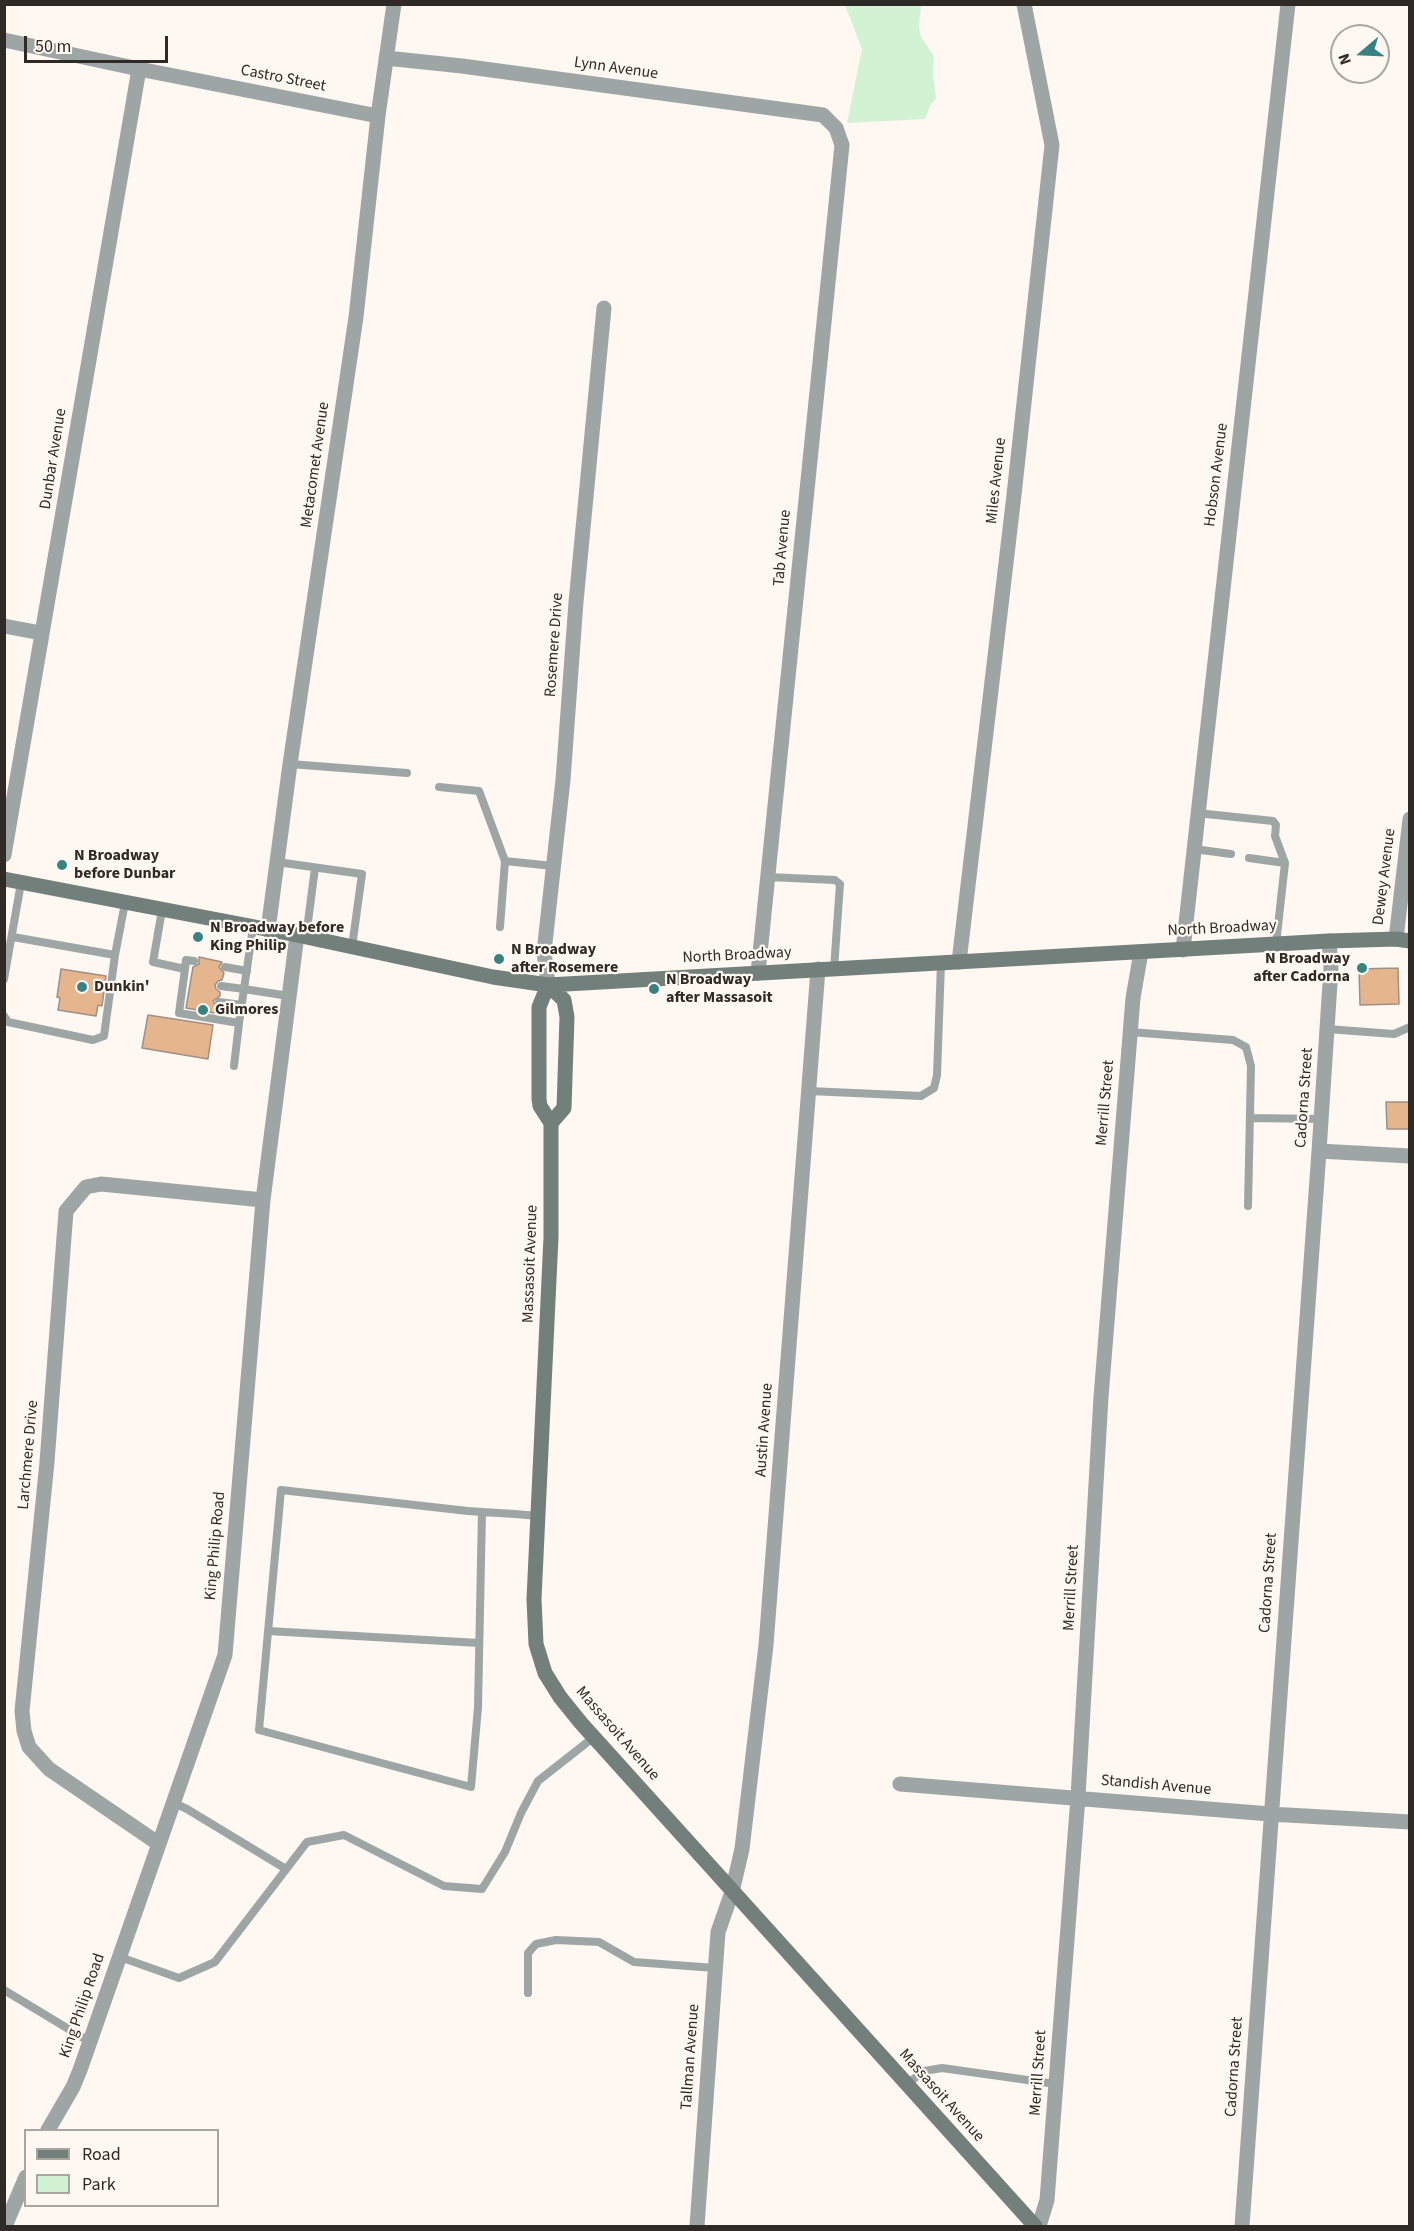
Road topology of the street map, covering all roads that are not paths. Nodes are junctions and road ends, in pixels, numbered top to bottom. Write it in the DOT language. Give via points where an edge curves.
graph roads {
  1 [pos="394,4"];
  2 [pos="1024,4"];
  3 [pos="1288,4"];
  4 [pos="4,40"];
  5 [pos="386,58"];
  6 [pos="139,69"];
  7 [pos="378,116"];
  8 [pos="836,128"];
  9 [pos="604,308"];
  10 [pos="4,626"];
  11 [pos="41,633"];
  12 [pos="290,764"];
  13 [pos="407,773"];
  14 [pos="439,787"];
  15 [pos="1197,813"];
  16 [pos="1410,819"];
  17 [pos="1193,848"];
  18 [pos="1231,854"];
  19 [pos="4,855"];
  20 [pos="1249,858"];
  21 [pos="505,861"];
  22 [pos="277,862"];
  23 [pos="1285,863"];
  24 [pos="553,866"];
  25 [pos="315,868"];
  26 [pos="768,878"];
  27 [pos="4,879"];
  28 [pos="21,883"];
  29 [pos="125,903"];
  30 [pos="162,910"];
  31 [pos="500,927"];
  32 [pos="261,929"];
  33 [pos="301,936"];
  34 [pos="13,937"];
  35 [pos="1403,940"];
  36 [pos="1329,941"];
  37 [pos="1276,944"];
  38 [pos="352,947"];
  39 [pos="1183,950"];
  40 [pos="1141,952"];
  41 [pos="115,955"];
  42 [pos="194,962"];
  43 [pos="959,962"];
  44 [pos="940,963"];
  45 [pos="225,967"];
  46 [pos="185,969"];
  47 [pos="826,969"];
  48 [pos="247,970"];
  49 [pos="758,973"];
  50 [pos="4,979"];
  51 [pos="548,985"];
  52 [pos="221,986"];
  53 [pos="244,989"];
  54 [pos="289,996"];
  55 [pos="219,1002"];
  56 [pos="242,1005"];
  57 [pos="4,1016"];
  58 [pos="239,1023"];
  59 [pos="1410,1028"];
  60 [pos="1327,1029"];
  61 [pos="1130,1032"];
  62 [pos="234,1066"];
  63 [pos="809,1091"];
  64 [pos="1250,1118"];
  65 [pos="1322,1119"];
  66 [pos="551,1123"];
  67 [pos="1319,1151"];
  68 [pos="1410,1156"];
  69 [pos="263,1200"];
  70 [pos="1248,1206"];
  71 [pos="482,1512"];
  72 [pos="538,1516"];
  73 [pos="268,1631"];
  74 [pos="479,1642"];
  75 [pos="594,1737"];
  76 [pos="900,1784"];
  77 [pos="1078,1797"];
  78 [pos="174,1803"];
  79 [pos="1270,1815"];
  80 [pos="1410,1822"];
  81 [pos="159,1844"];
  82 [pos="286,1869"];
  83 [pos="732,1892"];
  84 [pos="120,1957"];
  85 [pos="715,1968"];
  86 [pos="4,1990"];
  87 [pos="528,1993"];
  88 [pos="90,2042"];
  89 [pos="907,2084"];
  90 [pos="1056,2084"];
  91 [pos="49,2129"];
  92 [pos="24,2181"];
  93 [pos="4,2226"];
  94 [pos="697,2226"];
  95 [pos="1035,2226"];
  96 [pos="1040,2226"];
  97 [pos="1242,2226"];
  1 -- 5 [label="street, Metacomet Avenue"];
  2 -- 43 [label="street, Miles Avenue" via="1052,145"];
  3 -- 15 [label="street, Hobson Avenue"];
  4 -- 6 [label="street, Castro Street"];
  5 -- 7 [label="street, Metacomet Avenue"];
  5 -- 8 [label="street, Lynn Avenue" via="823,116"];
  6 -- 7 [label="street, Castro Street"];
  6 -- 11 [label="street, Dunbar Avenue"];
  7 -- 12 [label="street, Metacomet Avenue" via="356,317"];
  8 -- 26 [label="street, Tab Avenue" via="842,145"];
  9 -- 24 [label="street, Rosemere Drive"];
  10 -- 11 [label="street"];
  11 -- 19 [label="street, Dunbar Avenue"];
  12 -- 13 [label="lane"];
  12 -- 22 [label="street, Metacomet Avenue"];
  14 -- 21 [label="lane" via="479,791"];
  15 -- 17 [label="street, Hobson Avenue"];
  15 -- 23 [label="lane" via="1273,821"];
  16 -- 35 [label="street, Dewey Avenue"];
  17 -- 18 [label="lane"];
  17 -- 39 [label="street, Hobson Avenue"];
  20 -- 23 [label="lane"];
  21 -- 24 [label="lane"];
  21 -- 31 [label="lane"];
  22 -- 25 [label="lane"];
  22 -- 32 [label="street, Metacomet Avenue"];
  23 -- 37 [label="lane"];
  24 -- 51 [label="street, Rosemere Drive" via="544,952"];
  25 -- 33 [label="lane"];
  25 -- 38 [label="lane" via="362,874"];
  26 -- 47 [label="lane" via="835,880 840,884"];
  26 -- 49 [label="street, Tab Avenue"];
  27 -- 28 [label="main road, North Broadway"];
  28 -- 29 [label="main road, North Broadway"];
  28 -- 34 [label="lane"];
  29 -- 30 [label="main road, North Broadway"];
  29 -- 41 [label="lane"];
  30 -- 32 [label="main road, North Broadway"];
  30 -- 46 [label="lane" via="153,962"];
  32 -- 33 [label="main road, North Broadway"];
  32 -- 48 [label="lane"];
  33 -- 38 [label="main road, North Broadway"];
  33 -- 54 [label="street, King Philip Road"];
  34 -- 41 [label="lane"];
  34 -- 50 [label="lane"];
  35 -- 36 [label="main road, North Broadway"];
  36 -- 37 [label="main road, North Broadway"];
  36 -- 60 [label="street, Cadorna Street"];
  37 -- 39 [label="main road, North Broadway"];
  38 -- 51 [label="main road, North Broadway"];
  39 -- 40 [label="main road, North Broadway"];
  40 -- 43 [label="main road, North Broadway"];
  40 -- 61 [label="street, Merrill Street"];
  41 -- 57 [label="lane" via="104,1036 93,1040 8,1022"];
  42 -- 46 [label="lane" via="186,960"];
  43 -- 44 [label="main road, North Broadway"];
  44 -- 47 [label="main road, North Broadway"];
  44 -- 63 [label="lane" via="934,1088 921,1096"];
  45 -- 48 [label="lane"];
  46 -- 58 [label="lane" via="185,997 179,1012"];
  47 -- 49 [label="main road, North Broadway"];
  47 -- 63 [label="street, Austin Avenue"];
  48 -- 53 [label="lane"];
  49 -- 51 [label="main road, North Broadway"];
  51 -- 66 [label="main road, Massasoit Avenue" via="539,1007 539,1099"];
  51 -- 66 [label="main road, Massasoit Avenue" via="564,1000 567,1017 564,1108"];
  52 -- 53 [label="lane"];
  53 -- 54 [label="lane"];
  53 -- 56 [label="lane"];
  54 -- 69 [label="street, King Philip Road"];
  55 -- 56 [label="lane"];
  56 -- 58 [label="lane"];
  58 -- 62 [label="lane"];
  59 -- 60 [label="lane" via="1394,1034"];
  60 -- 65 [label="street, Cadorna Street"];
  61 -- 64 [label="lane" via="1233,1040 1246,1047 1251,1066"];
  61 -- 77 [label="street, Merrill Street" via="1101,1396"];
  63 -- 83 [label="street, Austin Avenue" via="766,1645 742,1849"];
  64 -- 65 [label="lane"];
  64 -- 70 [label="lane"];
  65 -- 67 [label="street, Cadorna Street"];
  66 -- 72 [label="main road, Massasoit Avenue" via="551,1237"];
  67 -- 68 [label="street"];
  67 -- 79 [label="street, Cadorna Street"];
  69 -- 78 [label="street, King Philip Road" via="227,1642"];
  69 -- 81 [label="street, Larchmere Drive" via="101,1184 86,1187 66,1211 47,1462 22,1711 24,1731 29,1748 49,1768"];
  71 -- 72 [label="lane"];
  71 -- 73 [label="lane" via="281,1490"];
  71 -- 74 [label="lane"];
  72 -- 75 [label="main road, Massasoit Avenue" via="534,1611 538,1654 555,1689"];
  73 -- 74 [label="lane"];
  73 -- 74 [label="lane" via="260,1730 471,1787"];
  75 -- 82 [label="lane" via="538,1781 505,1852 482,1889 444,1886 344,1835 307,1842"];
  75 -- 83 [label="main road, Massasoit Avenue"];
  76 -- 77 [label="street, Standish Avenue"];
  77 -- 79 [label="street, Standish Avenue"];
  77 -- 90 [label="street, Merrill Street"];
  78 -- 81 [label="street, King Philip Road"];
  78 -- 82 [label="lane"];
  79 -- 80 [label="street, Standish Avenue"];
  79 -- 97 [label="street, Cadorna Street"];
  81 -- 84 [label="street, King Philip Road"];
  82 -- 84 [label="lane" via="214,1962 179,1978"];
  83 -- 85 [label="street, Tallman Avenue" via="718,1932"];
  83 -- 89 [label="main road, Massasoit Avenue"];
  84 -- 88 [label="street, King Philip Road"];
  85 -- 87 [label="lane" via="634,1962 599,1942 556,1940 536,1944 528,1953"];
  85 -- 94 [label="street, Tallman Avenue"];
  86 -- 88 [label="lane"];
  88 -- 91 [label="street, King Philip Road" via="73,2087"];
  89 -- 90 [label="lane" via="924,2071 942,2068"];
  89 -- 95 [label="main road, Massasoit Avenue"];
  90 -- 96 [label="street, Merrill Street" via="1047,2200"];
  92 -- 93 [label="street"];
}
